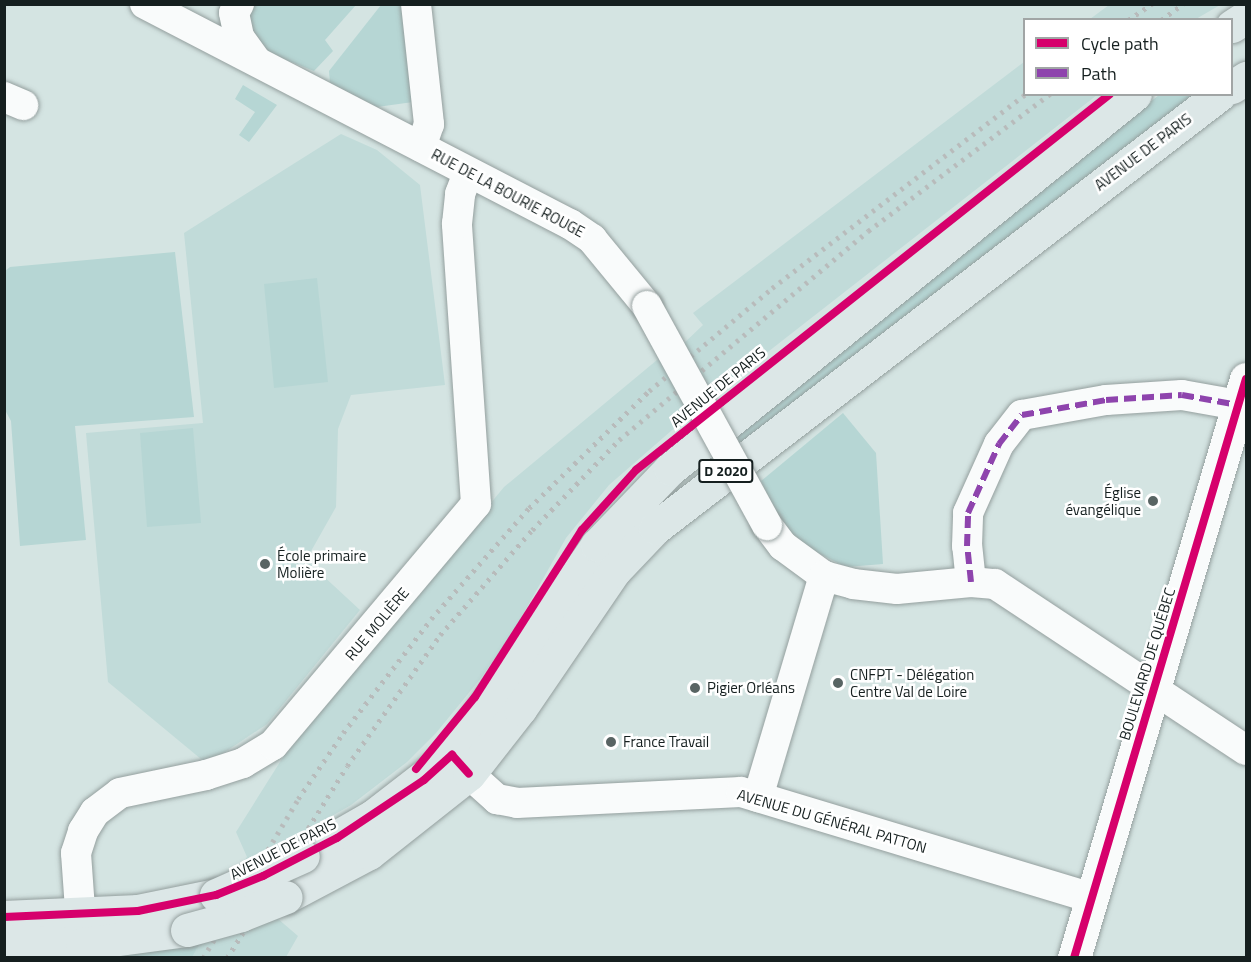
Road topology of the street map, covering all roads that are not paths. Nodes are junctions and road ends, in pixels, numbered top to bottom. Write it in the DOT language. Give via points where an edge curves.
graph roads {
  1 [pos="145,4"];
  2 [pos="239,4"];
  3 [pos="416,4"];
  4 [pos="1246,17"];
  5 [pos="1233,25"];
  6 [pos="256,60"];
  7 [pos="1246,78"];
  8 [pos="1233,86"];
  9 [pos="1133,96"];
  10 [pos="1218,96"];
  11 [pos="421,147"];
  12 [pos="468,172"];
  13 [pos="1242,392"];
  14 [pos="824,576"];
  15 [pos="971,582"];
  16 [pos="1155,688"];
  17 [pos="1246,750"];
  18 [pos="460,764"];
  19 [pos="758,797"];
  20 [pos="1091,898"];
  21 [pos="4,917"];
  22 [pos="81,930"];
  23 [pos="4,941"];
  24 [pos="1074,957"];
  1 -- 6 [label="street, RUE DE LA BOURIE ROUGE"];
  2 -- 6 [label="street" via="234,13 239,37"];
  3 -- 11 [label="street" via="429,124"];
  4 -- 5 [label="main road"];
  6 -- 11 [label="street, RUE DE LA BOURIE ROUGE"];
  7 -- 8 [label="main road"];
  9 -- 18 [label="main road, AVENUE DE PARIS / D 2020" via="714,431 642,495 580,567 500,690"];
  10 -- 18 [label="main road, AVENUE DE PARIS / D 2020" via="656,528 614,572 520,709"];
  11 -- 12 [label="street, RUE DE LA BOURIE ROUGE"];
  12 -- 14 [label="street, RUE DE LA BOURIE ROUGE, bridge" via="592,239 647,306 767,525 783,546"];
  12 -- 22 [label="street, RUE MOLIÈRE" via="460,194 457,224 476,504 273,745 243,763 206,775 120,793 95,812 76,853"];
  13 -- 15 [label="street" via="1106,400 1022,415 999,444 968,513"];
  13 -- 16 [label="main road, BOULEVARD DE QUÉBEC"];
  14 -- 15 [label="street, RUE DE LA BOURIE ROUGE" via="897,589"];
  14 -- 19 [label="street"];
  15 -- 16 [label="street, RUE DE LA BOURIE ROUGE" via="995,584"];
  16 -- 17 [label="street, RUE DE LA BOURIE ROUGE"];
  16 -- 20 [label="main road, BOULEVARD DE QUÉBEC"];
  18 -- 19 [label="street, AVENUE DU GÉNÉRAL PATTON" via="497,800 517,803 725,791"];
  18 -- 22 [label="main road, AVENUE DE PARIS / D 2020, bridge" via="303,856 216,895 138,911"];
  18 -- 22 [label="main road, AVENUE DE PARIS / D 2020, bridge" via="369,853 286,897 187,930"];
  19 -- 20 [label="street, AVENUE DU GÉNÉRAL PATTON"];
  20 -- 24 [label="main road, BOULEVARD DE QUÉBEC"];
  21 -- 22 [label="main road, AVENUE DE PARIS"];
  22 -- 23 [label="main road, AVENUE DE PARIS"];
}
